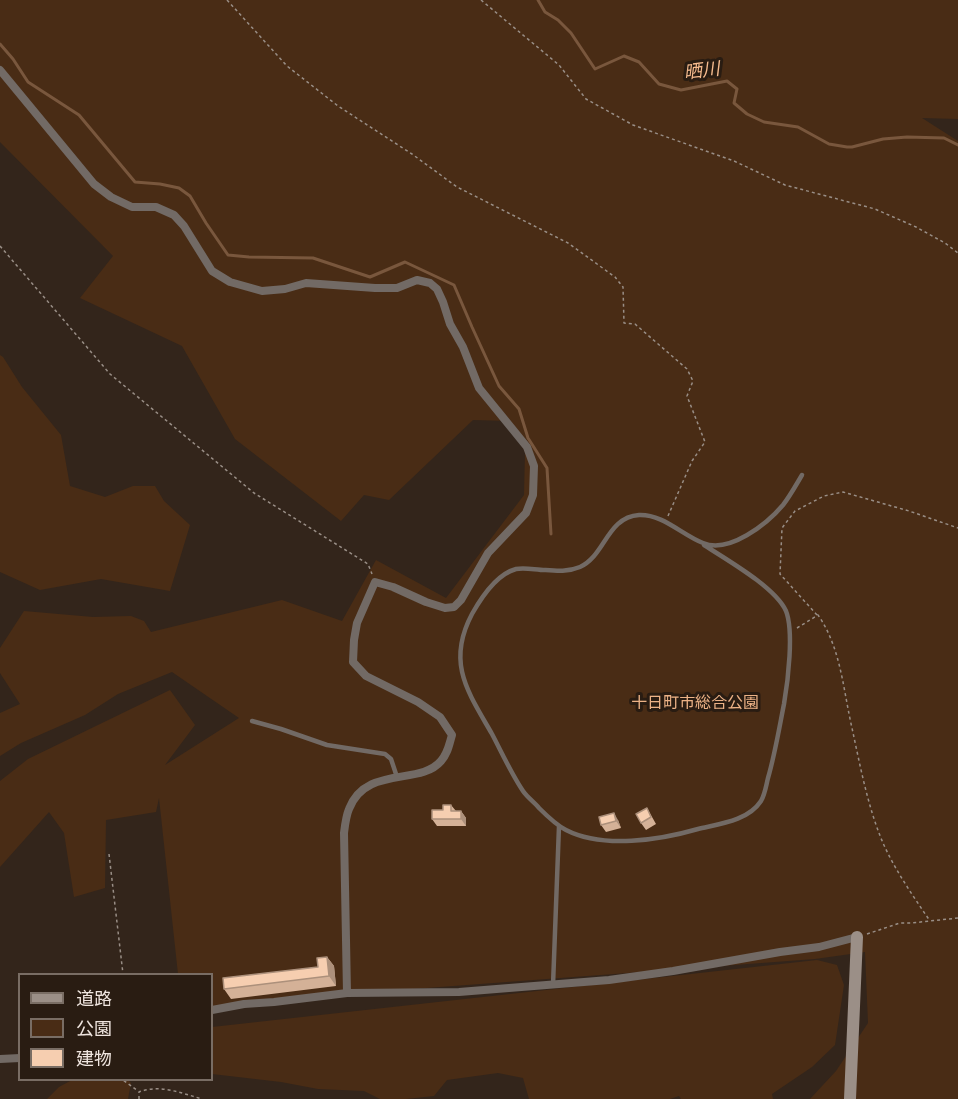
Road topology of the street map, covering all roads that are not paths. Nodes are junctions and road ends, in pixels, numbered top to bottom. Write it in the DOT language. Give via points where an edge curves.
graph roads {
  1 [pos="0,70"];
  2 [pos="802,475"];
  3 [pos="704,544"];
  4 [pos="252,721"];
  5 [pos="397,777"];
  6 [pos="560,826"];
  7 [pos="857,937"];
  8 [pos="553,985"];
  9 [pos="347,993"];
  10 [pos="213,1010"];
  11 [pos="18,1058"];
  12 [pos="0,1059"];
  13 [pos="850,1099"];
  1 -- 5 [label="street" via="94,184 132,207 156,207 174,215 212,271 230,282 262,291 306,283 375,288 397,288 417,280 430,283 437,289 479,388 527,447 534,465 533,495 526,513 488,553 454,607 426,602 375,582 357,622 353,662 366,676 440,717 452,735 440,763 423,772"];
  2 -- 3 [label="lane" via="782,506 753,532 723,545"];
  3 -- 6 [label="lane" via="773,593 786,610 791,631 786,692 762,799 754,810 740,818 686,833 626,842 586,838"];
  3 -- 6 [label="lane" via="652,516 637,515 621,521 596,555 581,567 563,572 516,569 498,578 473,612 461,646 460,663 466,688 524,794"];
  4 -- 5 [label="lane" via="327,745 385,754 391,759"];
  5 -- 9 [label="street" via="374,783 360,793 349,809 344,832"];
  6 -- 8 [label="lane"];
  7 -- 8 [label="street" via="819,947"];
  7 -- 13 [label="street"];
  8 -- 9 [label="street" via="459,992"];
  9 -- 10 [label="street"];
  11 -- 12 [label="street"];
}
